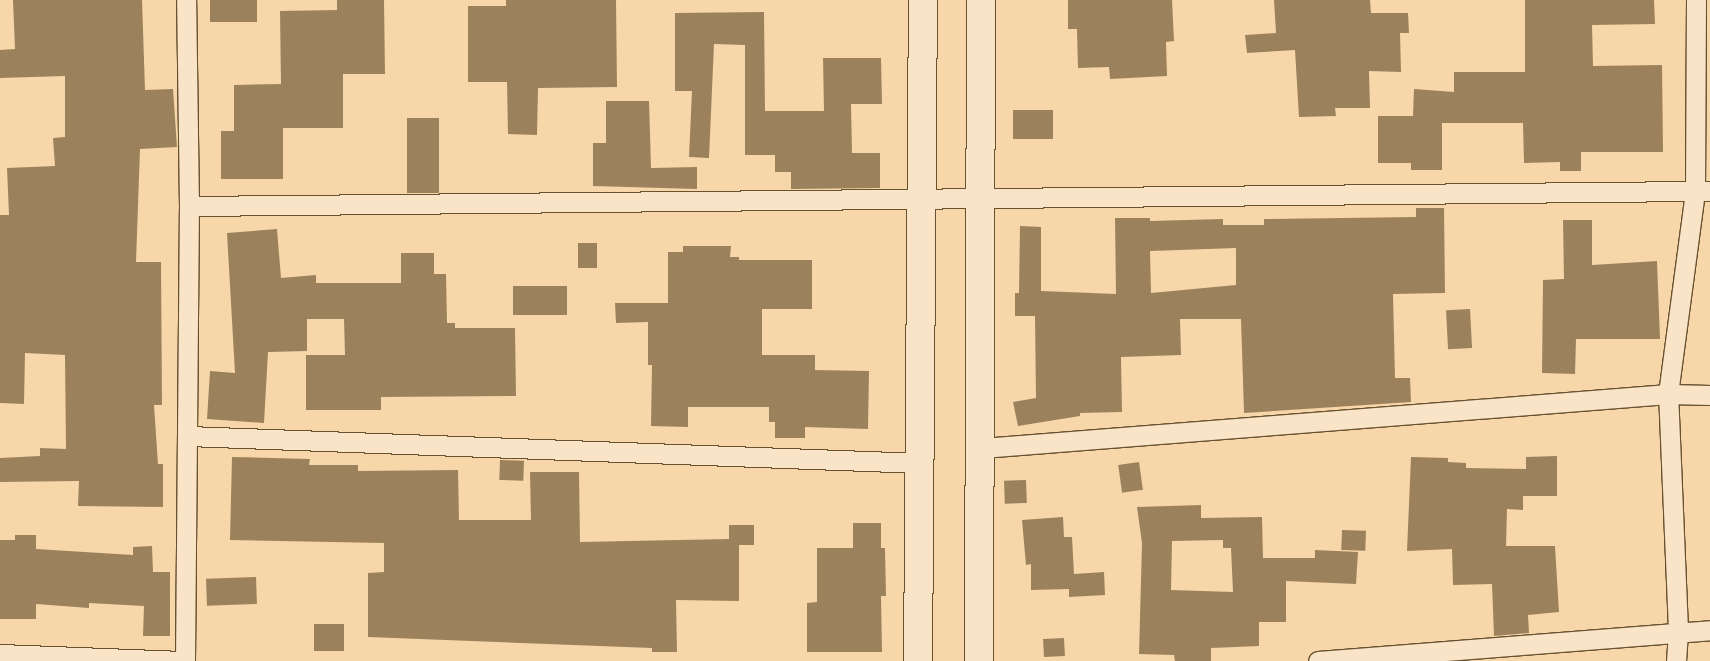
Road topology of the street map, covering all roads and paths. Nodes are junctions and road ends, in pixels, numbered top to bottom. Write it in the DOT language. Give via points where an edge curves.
graph roads {
  1 [pos="186,0"];
  2 [pos="923,0"];
  3 [pos="981,0"];
  4 [pos="1696,0"];
  5 [pos="1702,191"];
  6 [pos="921,198"];
  7 [pos="980,198"];
  8 [pos="189,206"];
  9 [pos="1668,394"];
  10 [pos="1710,395"];
  11 [pos="188,436"];
  12 [pos="982,448"];
  13 [pos="920,464"];
  14 [pos="1678,630"];
  15 [pos="1710,630"];
  16 [pos="0,654"];
  17 [pos="180,661"];
  18 [pos="185,661"];
  19 [pos="918,661"];
  20 [pos="979,661"];
  21 [pos="1318,661"];
  22 [pos="1676,661"];
  1 -- 8 [label="street"];
  2 -- 6 [label="main road"];
  3 -- 7 [label="main road"];
  4 -- 5 [label="street"];
  5 -- 7 [label="street"];
  5 -- 9 [label="street"];
  6 -- 7 [label="street"];
  6 -- 8 [label="street"];
  6 -- 13 [label="main road"];
  7 -- 12 [label="main road"];
  8 -- 11 [label="street"];
  9 -- 10 [label="street"];
  9 -- 12 [label="street"];
  9 -- 14 [label="street"];
  11 -- 13 [label="street"];
  11 -- 18 [label="street"];
  12 -- 20 [label="main road"];
  13 -- 19 [label="main road"];
  14 -- 15 [label="street"];
  14 -- 21 [label="street"];
  14 -- 22 [label="street"];
  16 -- 17 [label="street"];
}
